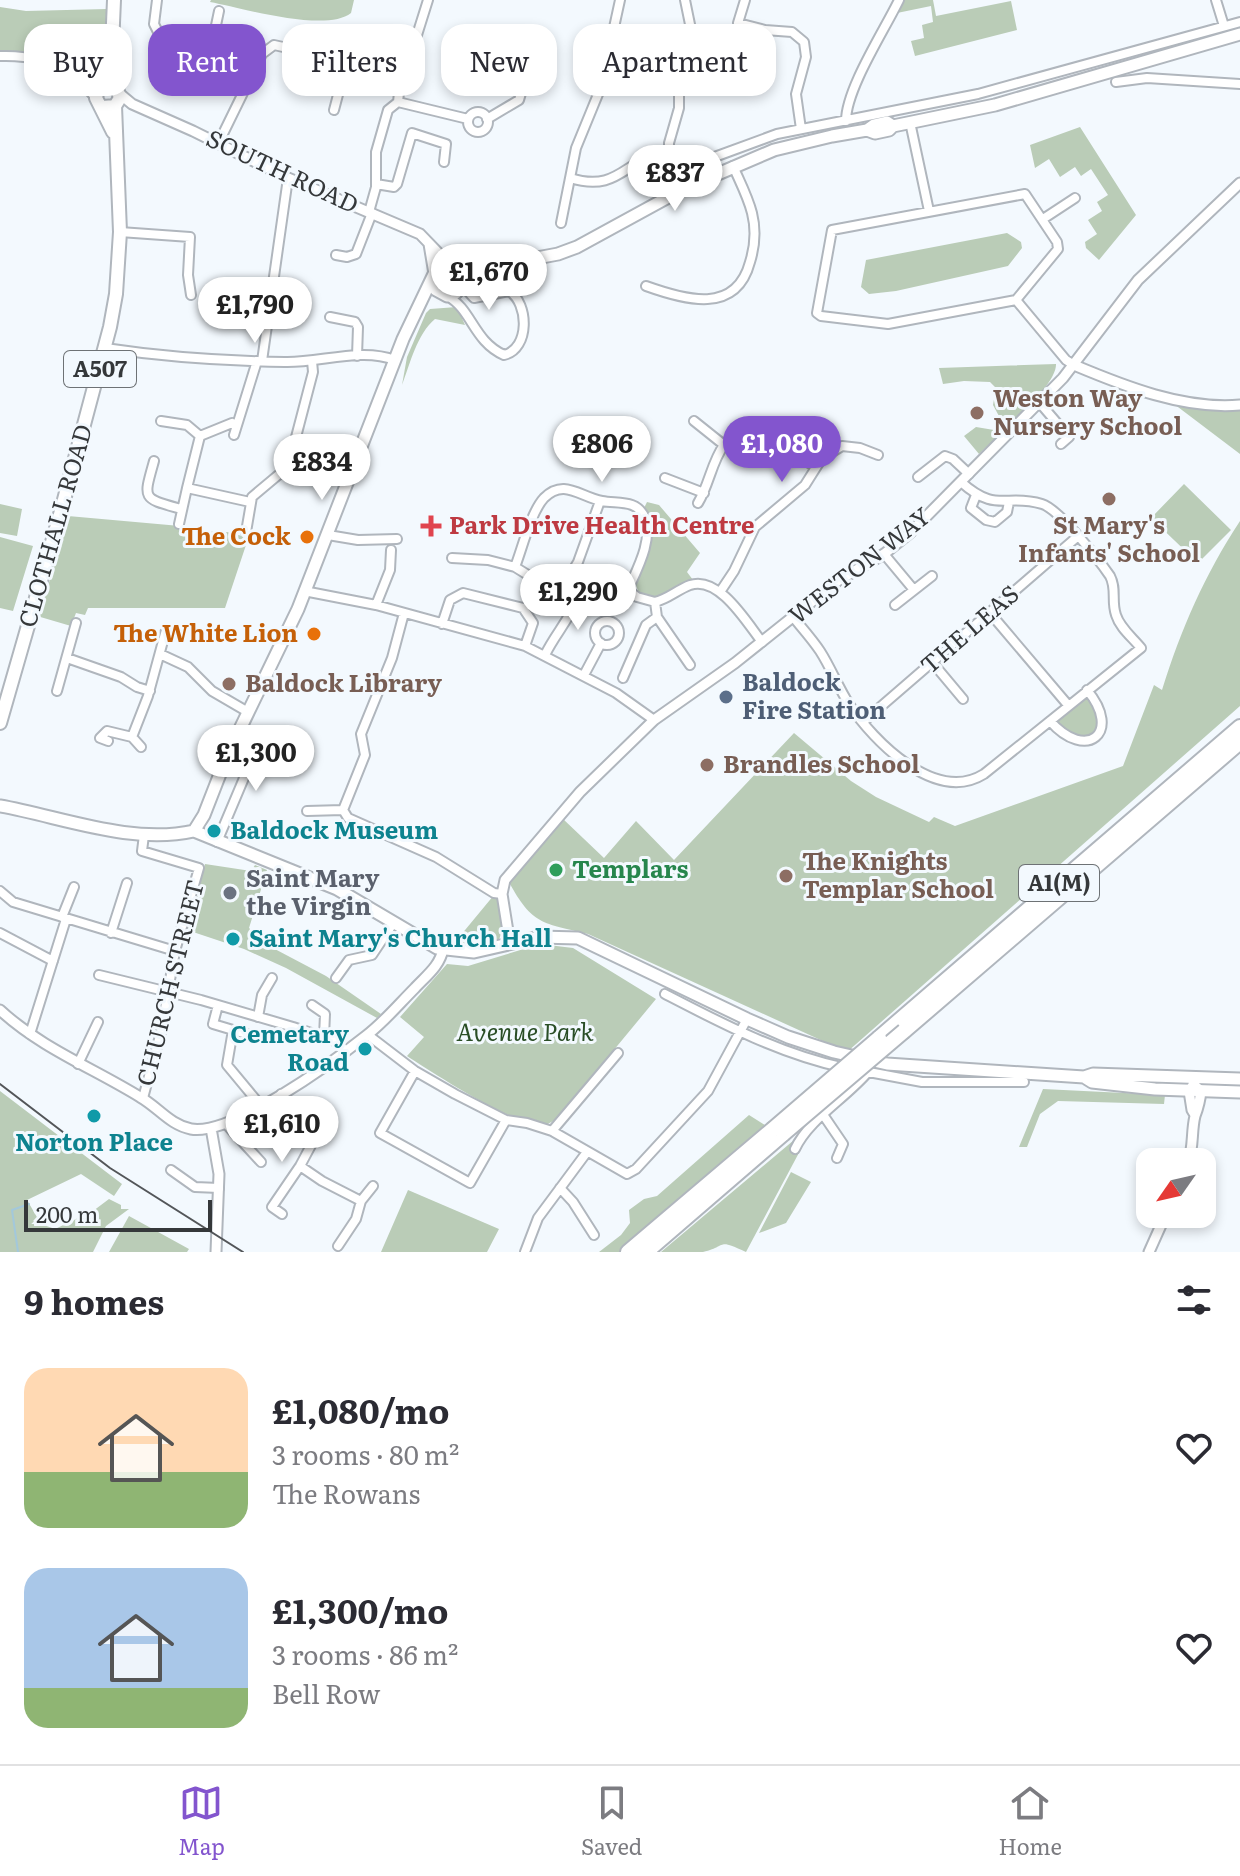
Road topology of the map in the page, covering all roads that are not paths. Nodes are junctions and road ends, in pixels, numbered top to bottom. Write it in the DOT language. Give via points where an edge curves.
graph roads {
  1 [pos="114,0"];
  2 [pos="157,0"];
  3 [pos="428,0"];
  4 [pos="620,0"];
  5 [pos="685,0"];
  6 [pos="745,0"];
  7 [pos="899,0"];
  8 [pos="1216,0"];
  9 [pos="219,11"];
  10 [pos="1240,22"];
  11 [pos="113,24"];
  12 [pos="154,24"];
  13 [pos="216,24"];
  14 [pos="741,24"];
  15 [pos="1224,26"];
  16 [pos="776,31"];
  17 [pos="1240,34"];
  18 [pos="266,49"];
  19 [pos="0,56"];
  20 [pos="24,57"];
  21 [pos="1116,82"];
  22 [pos="1021,83"];
  23 [pos="1240,84"];
  24 [pos="109,96"];
  25 [pos="241,96"];
  26 [pos="520,96"];
  27 [pos="1025,96"];
  28 [pos="398,102"];
  29 [pos="334,110"];
  30 [pos="468,119"];
  31 [pos="487,119"];
  32 [pos="846,121"];
  33 [pos="910,122"];
  34 [pos="801,129"];
  35 [pos="831,130"];
  36 [pos="218,144"];
  37 [pos="669,153"];
  38 [pos="717,157"];
  39 [pos="444,162"];
  40 [pos="733,166"];
  41 [pos="722,172"];
  42 [pos="288,178"];
  43 [pos="570,178"];
  44 [pos="1240,183"];
  45 [pos="376,184"];
  46 [pos="1075,198"];
  47 [pos="929,211"];
  48 [pos="370,212"];
  49 [pos="1043,219"];
  50 [pos="561,223"];
  51 [pos="120,232"];
  52 [pos="429,244"];
  53 [pos="336,255"];
  54 [pos="517,260"];
  55 [pos="453,266"];
  56 [pos="433,276"];
  57 [pos="463,283"];
  58 [pos="646,286"];
  59 [pos="191,295"];
  60 [pos="444,295"];
  61 [pos="1016,300"];
  62 [pos="415,313"];
  63 [pos="330,317"];
  64 [pos="105,348"];
  65 [pos="357,356"];
  66 [pos="395,360"];
  67 [pos="260,361"];
  68 [pos="312,361"];
  69 [pos="1074,365"];
  70 [pos="1039,402"];
  71 [pos="1240,405"];
  72 [pos="161,421"];
  73 [pos="694,421"];
  74 [pos="232,423"];
  75 [pos="234,435"];
  76 [pos="200,436"];
  77 [pos="1061,444"];
  78 [pos="724,445"];
  79 [pos="878,455"];
  80 [pos="154,461"];
  81 [pos="816,467"];
  82 [pos="918,477"];
  83 [pos="665,478"];
  84 [pos="965,478"];
  85 [pos="187,488"];
  86 [pos="704,493"];
  87 [pos="976,495"];
  88 [pos="600,501"];
  89 [pos="250,502"];
  90 [pos="1009,502"];
  91 [pos="698,503"];
  92 [pos="181,509"];
  93 [pos="179,524"];
  94 [pos="246,532"];
  95 [pos="328,535"];
  96 [pos="1077,537"];
  97 [pos="397,539"];
  98 [pos="391,550"];
  99 [pos="884,554"];
  100 [pos="452,558"];
  101 [pos="515,567"];
  102 [pos="932,576"];
  103 [pos="628,590"];
  104 [pos="914,590"];
  105 [pos="304,591"];
  106 [pos="560,592"];
  107 [pos="720,592"];
  108 [pos="578,596"];
  109 [pos="655,602"];
  110 [pos="376,605"];
  111 [pos="895,605"];
  112 [pos="404,613"];
  113 [pos="990,613"];
  114 [pos="657,617"];
  115 [pos="793,617"];
  116 [pos="76,623"];
  117 [pos="442,624"];
  118 [pos="166,630"];
  119 [pos="762,642"];
  120 [pos="601,643"];
  121 [pos="525,646"];
  122 [pos="160,654"];
  123 [pos="545,655"];
  124 [pos="67,658"];
  125 [pos="932,662"];
  126 [pos="690,665"];
  127 [pos="584,675"];
  128 [pos="623,678"];
  129 [pos="1087,690"];
  130 [pos="57,691"];
  131 [pos="150,691"];
  132 [pos="963,699"];
  133 [pos="1068,705"];
  134 [pos="248,712"];
  135 [pos="654,720"];
  136 [pos="1050,721"];
  137 [pos="863,722"];
  138 [pos="0,723"];
  139 [pos="1240,727"];
  140 [pos="132,737"];
  141 [pos="108,741"];
  142 [pos="1240,742"];
  143 [pos="141,747"];
  144 [pos="227,756"];
  145 [pos="0,806"];
  146 [pos="343,810"];
  147 [pos="307,811"];
  148 [pos="194,831"];
  149 [pos="144,835"];
  150 [pos="217,842"];
  151 [pos="127,883"];
  152 [pos="74,887"];
  153 [pos="0,891"];
  154 [pos="502,894"];
  155 [pos="64,918"];
  156 [pos="394,922"];
  157 [pos="0,933"];
  158 [pos="111,933"];
  159 [pos="510,944"];
  160 [pos="443,949"];
  161 [pos="175,951"];
  162 [pos="53,961"];
  163 [pos="99,975"];
  164 [pos="272,978"];
  165 [pos="336,978"];
  166 [pos="167,991"];
  167 [pos="665,994"];
  168 [pos="218,1005"];
  169 [pos="312,1005"];
  170 [pos="0,1010"];
  171 [pos="258,1017"];
  172 [pos="747,1019"];
  173 [pos="98,1022"];
  174 [pos="233,1030"];
  175 [pos="741,1033"];
  176 [pos="30,1034"];
  177 [pos="368,1035"];
  178 [pos="324,1037"];
  179 [pos="260,1038"];
  180 [pos="345,1050"];
  181 [pos="618,1053"];
  182 [pos="78,1064"];
  183 [pos="924,1068"];
  184 [pos="415,1071"];
  185 [pos="868,1072"];
  186 [pos="1240,1079"];
  187 [pos="922,1082"];
  188 [pos="1024,1082"];
  189 [pos="1194,1086"];
  190 [pos="1240,1092"];
  191 [pos="281,1094"];
  192 [pos="143,1098"];
  193 [pos="261,1106"];
  194 [pos="824,1116"];
  195 [pos="506,1120"];
  196 [pos="226,1124"];
  197 [pos="211,1128"];
  198 [pos="552,1131"];
  199 [pos="778,1132"];
  200 [pos="1192,1148"];
  201 [pos="795,1149"];
  202 [pos="587,1152"];
  203 [pos="837,1158"];
  204 [pos="261,1162"];
  205 [pos="300,1166"];
  206 [pos="171,1170"];
  207 [pos="373,1186"];
  208 [pos="219,1188"];
  209 [pos="560,1188"];
  210 [pos="361,1201"];
  211 [pos="282,1214"];
  212 [pos="1160,1228"];
  213 [pos="594,1235"];
  214 [pos="338,1246"];
  215 [pos="216,1252"];
  216 [pos="525,1252"];
  217 [pos="628,1252"];
  218 [pos="646,1252"];
  219 [pos="1149,1252"];
  1 -- 11 [label="main road"];
  2 -- 12 [label="street"];
  3 -- 28 [label="street" via="399,81"];
  4 -- 43 [label="street" via="601,87 583,127"];
  5 -- 37 [label="street" via="693,39 679,71 679,108"];
  6 -- 14 [label="street"];
  7 -- 32 [label="street" via="853,90"];
  8 -- 15 [label="street"];
  9 -- 13 [label="street"];
  10 -- 15 [label="street"];
  15 -- 22 [label="street"];
  16 -- 34 [label="street" via="792,32 805,45 796,94"];
  17 -- 27 [label="main road"];
  18 -- 29 [label="street" via="274,45 340,58 345,68"];
  19 -- 20 [label="street"];
  21 -- 23 [label="street" via="1147,78"];
  22 -- 27 [label="street"];
  22 -- 32 [label="street"];
  24 -- 36 [label="street, SOUTH ROAD"];
  24 -- 51 [label="main road, CLOTHALL ROAD / A507"];
  25 -- 36 [label="street"];
  26 -- 31 [label="street"];
  27 -- 33 [label="main road"];
  28 -- 30 [label="street"];
  28 -- 45 [label="street" via="388,110 376,152"];
  30 -- 31 [label="street" via="478,112"];
  30 -- 31 [label="street" via="478,132"];
  32 -- 35 [label="street"];
  33 -- 35 [label="main road" via="875,133"];
  33 -- 47 [label="street"];
  34 -- 35 [label="street"];
  34 -- 38 [label="street"];
  35 -- 40 [label="main road"];
  36 -- 42 [label="street, SOUTH ROAD"];
  37 -- 38 [label="street" via="696,162"];
  37 -- 43 [label="street" via="648,157 604,182"];
  38 -- 41 [label="street"];
  39 -- 45 [label="street" via="446,144 408,132 397,184"];
  40 -- 41 [label="main road"];
  40 -- 58 [label="street" via="754,225 753,250 742,284 710,299"];
  41 -- 54 [label="main road" via="577,247"];
  42 -- 48 [label="street, SOUTH ROAD"];
  42 -- 67 [label="street"];
  43 -- 50 [label="street"];
  44 -- 69 [label="street, WESTON WAY" via="1138,280"];
  45 -- 48 [label="street"];
  46 -- 49 [label="street"];
  47 -- 49 [label="street" via="1021,194"];
  47 -- 61 [label="street" via="832,230 817,313 888,324"];
  48 -- 52 [label="street, SOUTH ROAD" via="420,234"];
  48 -- 53 [label="street" via="356,254"];
  49 -- 61 [label="street" via="1058,249"];
  51 -- 59 [label="street" via="190,237"];
  51 -- 64 [label="main road, CLOTHALL ROAD / A507"];
  52 -- 55 [label="street, SOUTH ROAD"];
  52 -- 56 [label="street"];
  54 -- 55 [label="main road"];
  54 -- 57 [label="main road" via="474,271"];
  55 -- 56 [label="main road" via="437,268"];
  55 -- 57 [label="main road"];
  56 -- 60 [label="main road" via="436,290"];
  56 -- 62 [label="main road"];
  57 -- 60 [label="main road" via="456,293"];
  57 -- 60 [label="street" via="474,298 505,291 519,299 521,342 512,353 504,355 487,345 458,304"];
  60 -- 62 [label="main road"];
  61 -- 69 [label="street"];
  62 -- 66 [label="main road"];
  63 -- 65 [label="street" via="357,325"];
  64 -- 67 [label="street"];
  64 -- 138 [label="main road, CLOTHALL ROAD / A507"];
  65 -- 66 [label="street"];
  65 -- 68 [label="street"];
  66 -- 95 [label="main road"];
  67 -- 68 [label="street"];
  67 -- 75 [label="street"];
  68 -- 89 [label="street" via="293,454"];
  69 -- 70 [label="street, WESTON WAY"];
  69 -- 71 [label="street" via="1167,398"];
  70 -- 77 [label="street" via="1069,437"];
  70 -- 84 [label="street, WESTON WAY"];
  72 -- 76 [label="street" via="187,425"];
  73 -- 78 [label="street"];
  74 -- 76 [label="street"];
  76 -- 85 [label="street"];
  78 -- 81 [label="street" via="739,435 754,436"];
  78 -- 86 [label="street"];
  79 -- 81 [label="street" via="842,446"];
  80 -- 92 [label="street" via="147,495"];
  81 -- 107 [label="street" via="805,485 755,527"];
  82 -- 84 [label="street" via="945,456"];
  83 -- 86 [label="street"];
  84 -- 87 [label="street"];
  84 -- 99 [label="street, WESTON WAY"];
  85 -- 89 [label="street"];
  85 -- 92 [label="street"];
  86 -- 91 [label="street"];
  87 -- 90 [label="street"];
  87 -- 90 [label="street" via="971,508 989,522 1005,515"];
  88 -- 101 [label="street" via="570,489 551,492 538,507"];
  88 -- 103 [label="street" via="629,503 645,518 642,556"];
  88 -- 106 [label="street" via="578,562"];
  89 -- 94 [label="street"];
  90 -- 96 [label="street" via="1046,505"];
  92 -- 93 [label="street"];
  95 -- 97 [label="street"];
  95 -- 105 [label="main road"];
  96 -- 113 [label="street, THE LEAS"];
  96 -- 129 [label="street" via="1110,576 1117,619 1141,648"];
  98 -- 110 [label="street" via="390,570"];
  99 -- 104 [label="street"];
  99 -- 115 [label="street, WESTON WAY" via="839,580"];
  100 -- 101 [label="street"];
  101 -- 106 [label="street"];
  102 -- 104 [label="street"];
  103 -- 108 [label="street"];
  103 -- 109 [label="street"];
  104 -- 111 [label="street"];
  105 -- 110 [label="street"];
  105 -- 134 [label="main road"];
  106 -- 108 [label="street"];
  107 -- 109 [label="street" via="694,584"];
  107 -- 119 [label="street"];
  108 -- 123 [label="street"];
  109 -- 114 [label="street"];
  110 -- 112 [label="street"];
  112 -- 117 [label="street"];
  112 -- 146 [label="street" via="361,734 365,755"];
  113 -- 125 [label="street, THE LEAS"];
  113 -- 133 [label="street"];
  114 -- 126 [label="street"];
  114 -- 128 [label="street" via="646,625"];
  115 -- 119 [label="street, WESTON WAY"];
  115 -- 137 [label="street" via="820,650"];
  116 -- 124 [label="street"];
  117 -- 121 [label="street"];
  117 -- 121 [label="street" via="450,600 463,593 519,606 533,621"];
  118 -- 122 [label="street"];
  119 -- 135 [label="street, WESTON WAY"];
  120 -- 127 [label="street"];
  121 -- 123 [label="street"];
  122 -- 131 [label="street"];
  122 -- 134 [label="street" via="188,667 218,695"];
  123 -- 127 [label="street"];
  124 -- 130 [label="street"];
  124 -- 131 [label="street"];
  125 -- 132 [label="street"];
  125 -- 137 [label="street, THE LEAS"];
  127 -- 135 [label="street"];
  129 -- 133 [label="street"];
  129 -- 136 [label="street" via="1100,709 1098,736 1076,740"];
  131 -- 140 [label="street"];
  133 -- 136 [label="street"];
  134 -- 144 [label="main road"];
  135 -- 154 [label="street, WESTON WAY" via="531,847 505,880"];
  136 -- 137 [label="street" via="984,774 966,781 919,771"];
  139 -- 199 [label="highway, A1(M), bridge" via="879,1038"];
  140 -- 141 [label="street" via="107,731 100,738"];
  140 -- 143 [label="street"];
  142 -- 199 [label="highway, A1(M), bridge" via="904,1031"];
  144 -- 148 [label="main road"];
  144 -- 150 [label="street" via="241,766 244,778"];
  145 -- 149 [label="main road"];
  146 -- 147 [label="street"];
  146 -- 154 [label="street" via="348,818"];
  148 -- 149 [label="main road"];
  148 -- 150 [label="main road"];
  149 -- 161 [label="street, CHURCH STREET" via="142,851 199,868"];
  150 -- 156 [label="main road" via="337,889"];
  151 -- 158 [label="street"];
  152 -- 155 [label="street"];
  153 -- 155 [label="street" via="13,902"];
  154 -- 159 [label="street"];
  155 -- 158 [label="street"];
  155 -- 162 [label="street"];
  156 -- 160 [label="main road"];
  156 -- 165 [label="street" via="372,955 346,962"];
  157 -- 162 [label="street"];
  158 -- 161 [label="street"];
  159 -- 160 [label="main road" via="474,952"];
  159 -- 172 [label="main road" via="552,936 589,941"];
  160 -- 177 [label="street" via="439,962"];
  161 -- 166 [label="street, CHURCH STREET"];
  162 -- 176 [label="street"];
  163 -- 166 [label="street"];
  164 -- 171 [label="street"];
  166 -- 168 [label="street"];
  166 -- 192 [label="street, CHURCH STREET"];
  167 -- 175 [label="street"];
  168 -- 171 [label="street"];
  168 -- 174 [label="street" via="213,1024"];
  169 -- 178 [label="street" via="325,1014"];
  170 -- 176 [label="street"];
  171 -- 178 [label="street"];
  172 -- 175 [label="street"];
  172 -- 183 [label="main road" via="834,1052"];
  173 -- 182 [label="street"];
  174 -- 179 [label="street"];
  174 -- 193 [label="street" via="227,1065"];
  175 -- 185 [label="street" via="792,1054"];
  175 -- 202 [label="street" via="708,1091 633,1172 624,1173"];
  176 -- 182 [label="street"];
  177 -- 180 [label="street"];
  177 -- 184 [label="street"];
  178 -- 180 [label="street"];
  180 -- 191 [label="street"];
  181 -- 198 [label="street"];
  182 -- 192 [label="street"];
  183 -- 187 [label="street"];
  183 -- 189 [label="main road" via="1093,1074"];
  184 -- 195 [label="street"];
  184 -- 195 [label="street" via="380,1133 470,1183"];
  185 -- 187 [label="street"];
  185 -- 194 [label="street"];
  186 -- 189 [label="main road"];
  187 -- 188 [label="street"];
  189 -- 190 [label="main road"];
  189 -- 200 [label="street" via="1199,1110"];
  191 -- 193 [label="street"];
  191 -- 205 [label="street" via="315,1132"];
  192 -- 197 [label="street" via="184,1127"];
  193 -- 196 [label="street"];
  194 -- 201 [label="street" via="804,1131"];
  194 -- 203 [label="street" via="843,1144"];
  195 -- 198 [label="street"];
  196 -- 197 [label="street"];
  196 -- 204 [label="street"];
  197 -- 208 [label="street"];
  198 -- 202 [label="street"];
  199 -- 217 [label="highway, A1(M)"];
  199 -- 218 [label="highway, A1(M)"];
  202 -- 209 [label="street"];
  205 -- 210 [label="street"];
  205 -- 211 [label="street" via="269,1205"];
  206 -- 208 [label="street" via="195,1187"];
  207 -- 210 [label="street"];
  208 -- 215 [label="street"];
  209 -- 213 [label="street"];
  209 -- 216 [label="street" via="538,1218"];
  210 -- 214 [label="street"];
  212 -- 219 [label="street"];
}
